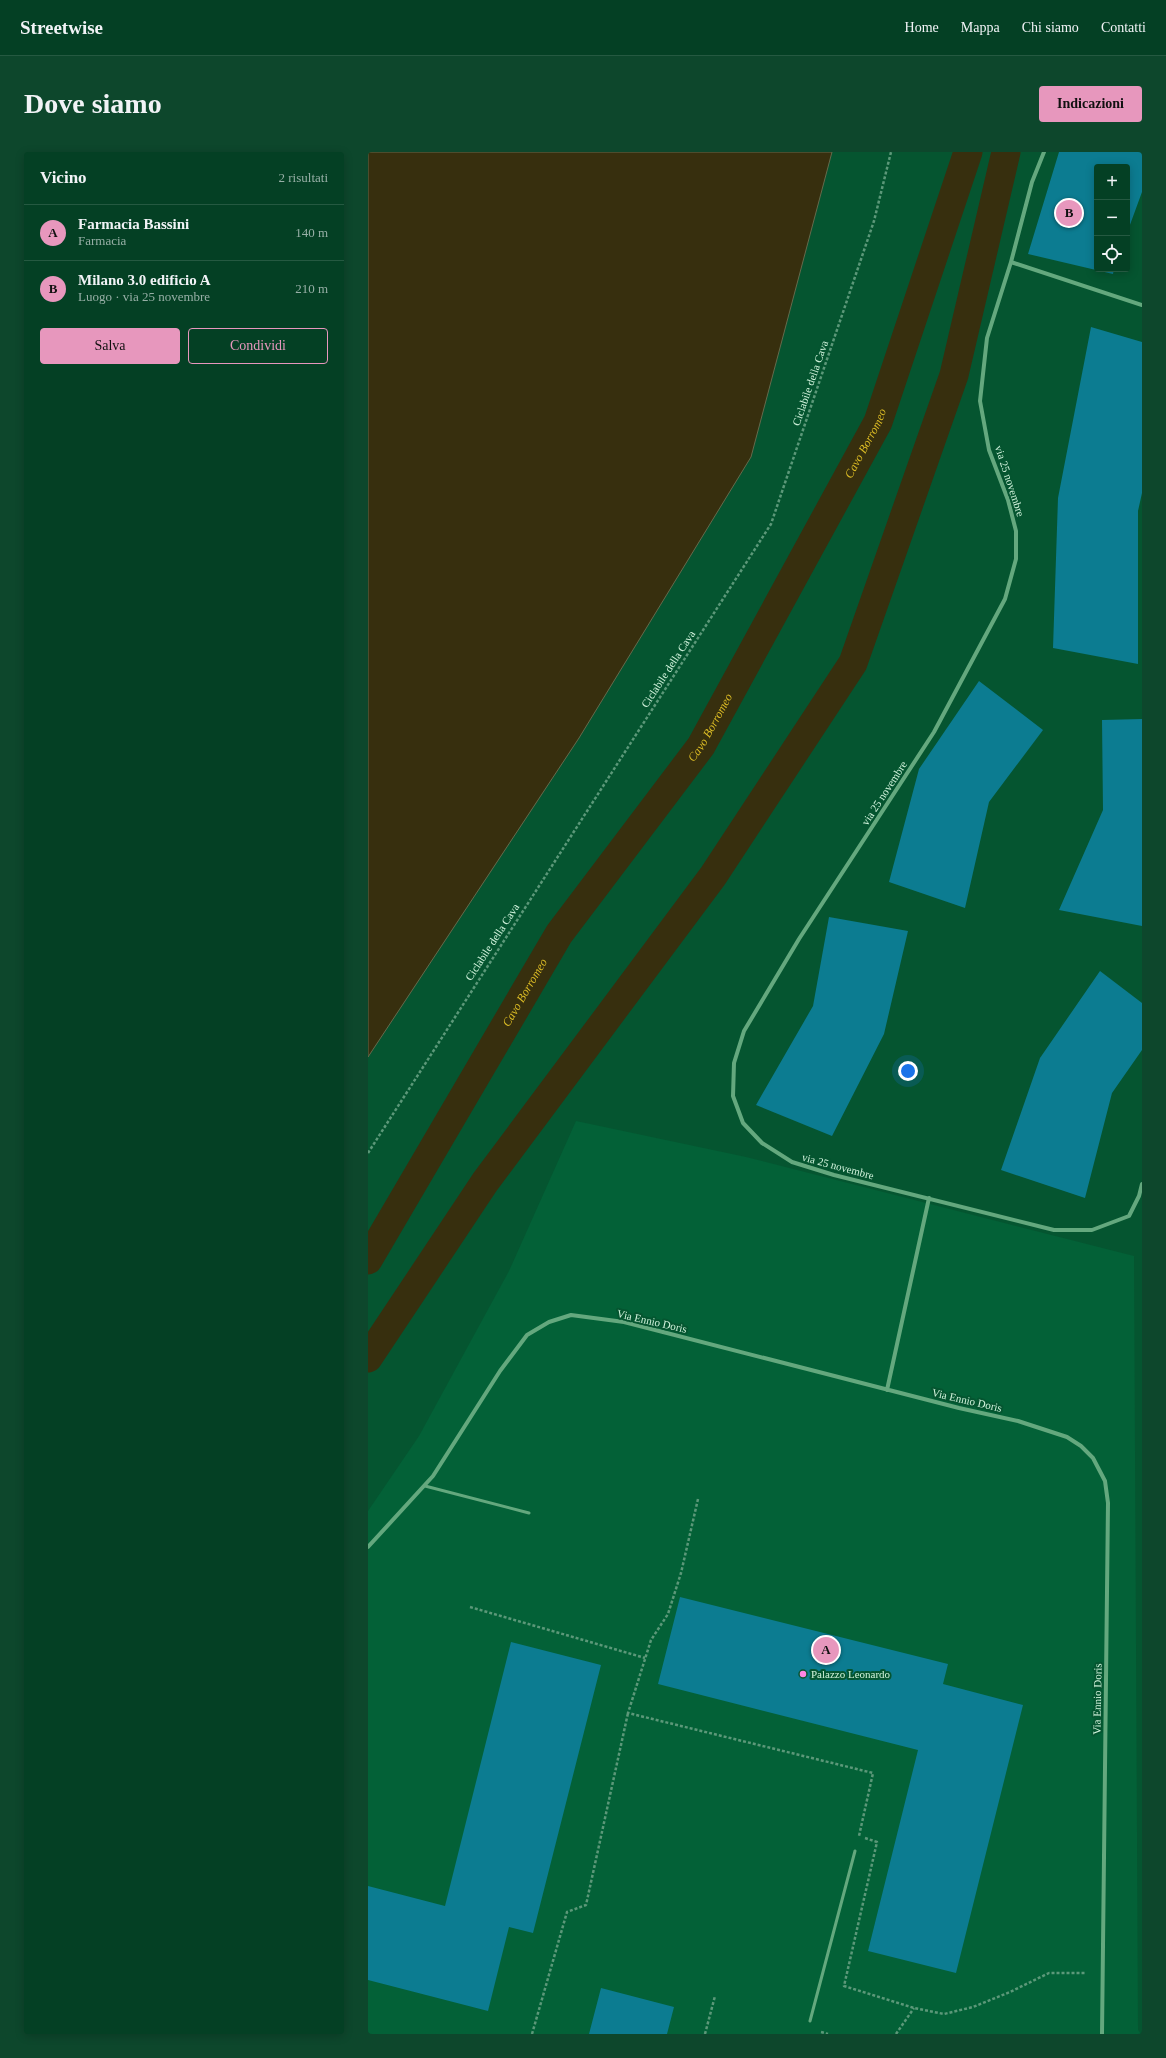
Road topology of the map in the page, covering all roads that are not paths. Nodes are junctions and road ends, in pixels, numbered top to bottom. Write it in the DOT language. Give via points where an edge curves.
graph roads {
  1 [pos="1044,152"];
  2 [pos="1011,262"];
  3 [pos="1142,305"];
  4 [pos="1142,1184"];
  5 [pos="929,1198"];
  6 [pos="887,1390"];
  7 [pos="425,1486"];
  8 [pos="529,1513"];
  9 [pos="368,1547"];
  10 [pos="855,1851"];
  11 [pos="810,2021"];
  12 [pos="1102,2034"];
  1 -- 2 [label="street, via 25 novembre" via="1032,182"];
  2 -- 3 [label="street"];
  2 -- 5 [label="street, via 25 novembre" via="987,338 980,401 989,450 1008,500 1016,531 1016,559 1005,599 934,732 799,939 744,1031 734,1063 733,1096 743,1123 762,1143 792,1162"];
  4 -- 5 [label="street, via 25 novembre" via="1129,1216 1092,1230 1054,1230"];
  5 -- 6 [label="street"];
  6 -- 7 [label="street, Via Ennio Doris" via="624,1322 571,1315 549,1322 527,1335 500,1371"];
  6 -- 12 [label="street, Via Ennio Doris" via="1018,1421 1067,1437 1093,1458 1105,1481 1108,1503"];
  7 -- 8 [label="lane"];
  7 -- 9 [label="street, Via Ennio Doris"];
  10 -- 11 [label="lane"];
}
